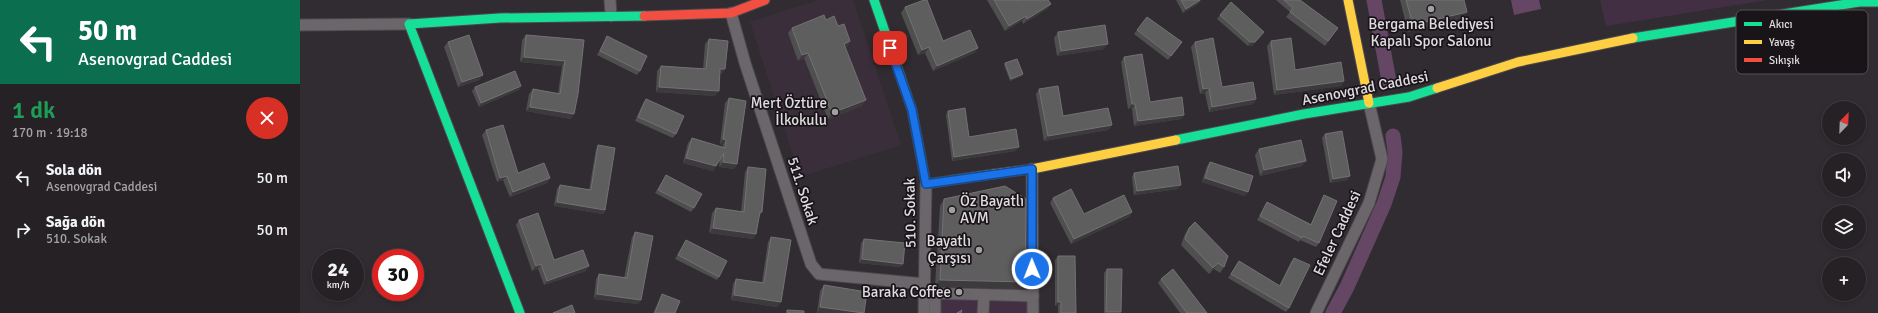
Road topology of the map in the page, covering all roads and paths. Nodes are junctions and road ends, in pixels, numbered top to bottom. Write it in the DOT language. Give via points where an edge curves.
graph roads {
  1 [pos="610,0"];
  2 [pos="765,0"];
  3 [pos="874,0"];
  4 [pos="1348,0"];
  5 [pos="1878,2"];
  6 [pos="1808,10"];
  7 [pos="731,13"];
  8 [pos="611,16"];
  9 [pos="1736,21"];
  10 [pos="409,24"];
  11 [pos="300,25"];
  12 [pos="1369,103"];
  13 [pos="1032,169"];
  14 [pos="926,184"];
  15 [pos="928,290"];
  16 [pos="984,295"];
  17 [pos="1033,296"];
  18 [pos="520,313"];
  19 [pos="924,313"];
  20 [pos="934,313"];
  21 [pos="983,313"];
  22 [pos="1033,313"];
  23 [pos="1316,313"];
  1 -- 8 [label="street"];
  2 -- 7 [label="main road"];
  3 -- 14 [label="main road, 510. Sokak" via="912,110"];
  4 -- 12 [label="main road, Efeler Caddesi"];
  5 -- 6 [label="main road, Asenovgrad Caddesi" via="1859,2"];
  7 -- 8 [label="main road"];
  7 -- 15 [label="street, 511. Sokak" via="811,264 819,274"];
  8 -- 10 [label="main road" via="500,18"];
  9 -- 12 [label="main road, Asenovgrad Caddesi" via="1649,35 1518,62 1409,97"];
  10 -- 11 [label="street"];
  10 -- 18 [label="main road"];
  12 -- 13 [label="main road, Asenovgrad Caddesi"];
  12 -- 23 [label="street, Efeler Caddesi" via="1382,159 1369,203"];
  13 -- 14 [label="main road, Asenovgrad Caddesi"];
  13 -- 17 [label="street"];
  14 -- 15 [label="street, 510. Sokak"];
  15 -- 16 [label="street, 511. Sokak"];
  15 -- 19 [label="street, 510. Sokak"];
  15 -- 20 [label="street"];
  16 -- 17 [label="street, 511. Sokak"];
  16 -- 21 [label="street"];
  17 -- 22 [label="street"];
}
